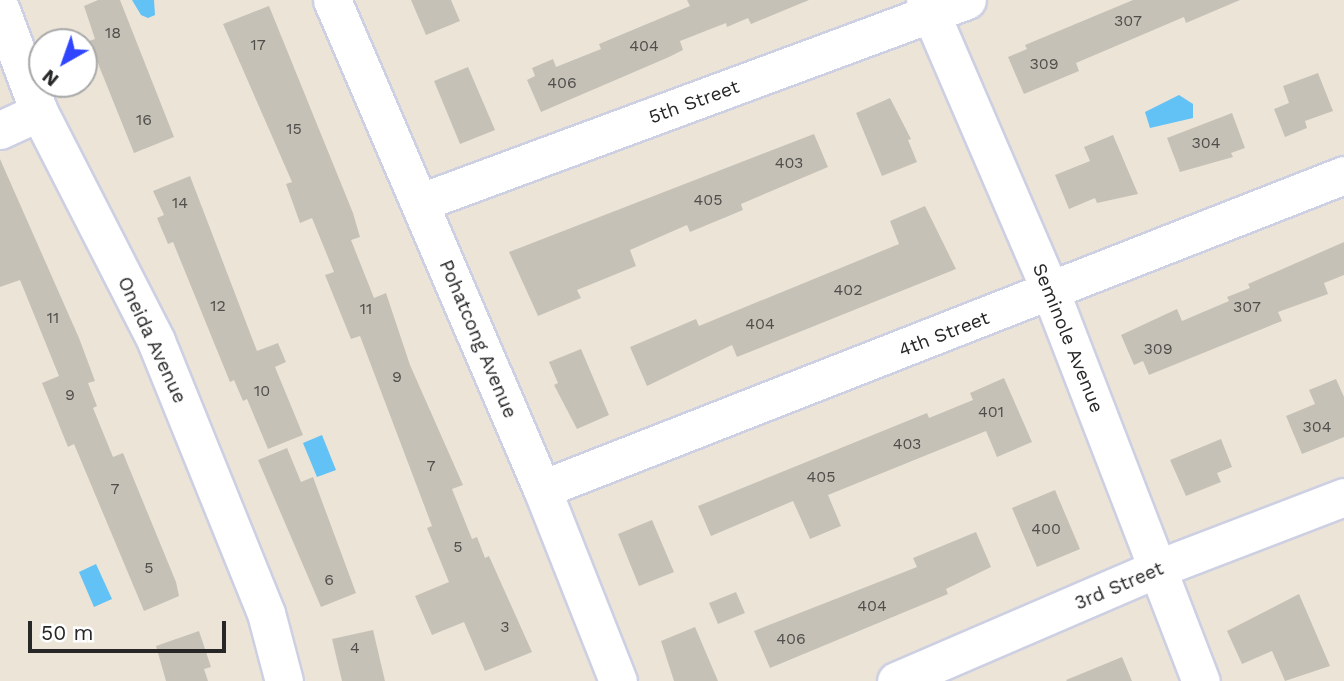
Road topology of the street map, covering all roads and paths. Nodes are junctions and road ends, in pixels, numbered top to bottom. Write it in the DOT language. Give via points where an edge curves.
graph roads {
  1 [pos="332,0"];
  2 [pos="967,0"];
  3 [pos="928,7"];
  4 [pos="0,8"];
  5 [pos="39,113"];
  6 [pos="0,130"];
  7 [pos="1344,175"];
  8 [pos="421,202"];
  9 [pos="1051,293"];
  10 [pos="542,489"];
  11 [pos="1344,497"];
  12 [pos="1159,568"];
  13 [pos="284,681"];
  14 [pos="618,681"];
  15 [pos="896,681"];
  16 [pos="1201,681"];
  1 -- 8 [label="street, Pohatcong Avenue"];
  2 -- 3 [label="street, 5th Street"];
  3 -- 8 [label="street, 5th Street"];
  3 -- 9 [label="street, Seminole Avenue"];
  4 -- 5 [label="street, Oneida Avenue"];
  5 -- 6 [label="street"];
  5 -- 13 [label="street, Oneida Avenue" via="156,341 266,613"];
  7 -- 9 [label="street, 4th Street"];
  8 -- 10 [label="street, Pohatcong Avenue"];
  9 -- 10 [label="street, 4th Street"];
  9 -- 12 [label="street, Seminole Avenue"];
  10 -- 14 [label="street, Pohatcong Avenue"];
  11 -- 12 [label="street, 3rd Street"];
  12 -- 15 [label="street, 3rd Street"];
  12 -- 16 [label="street, Seminole Avenue"];
}
